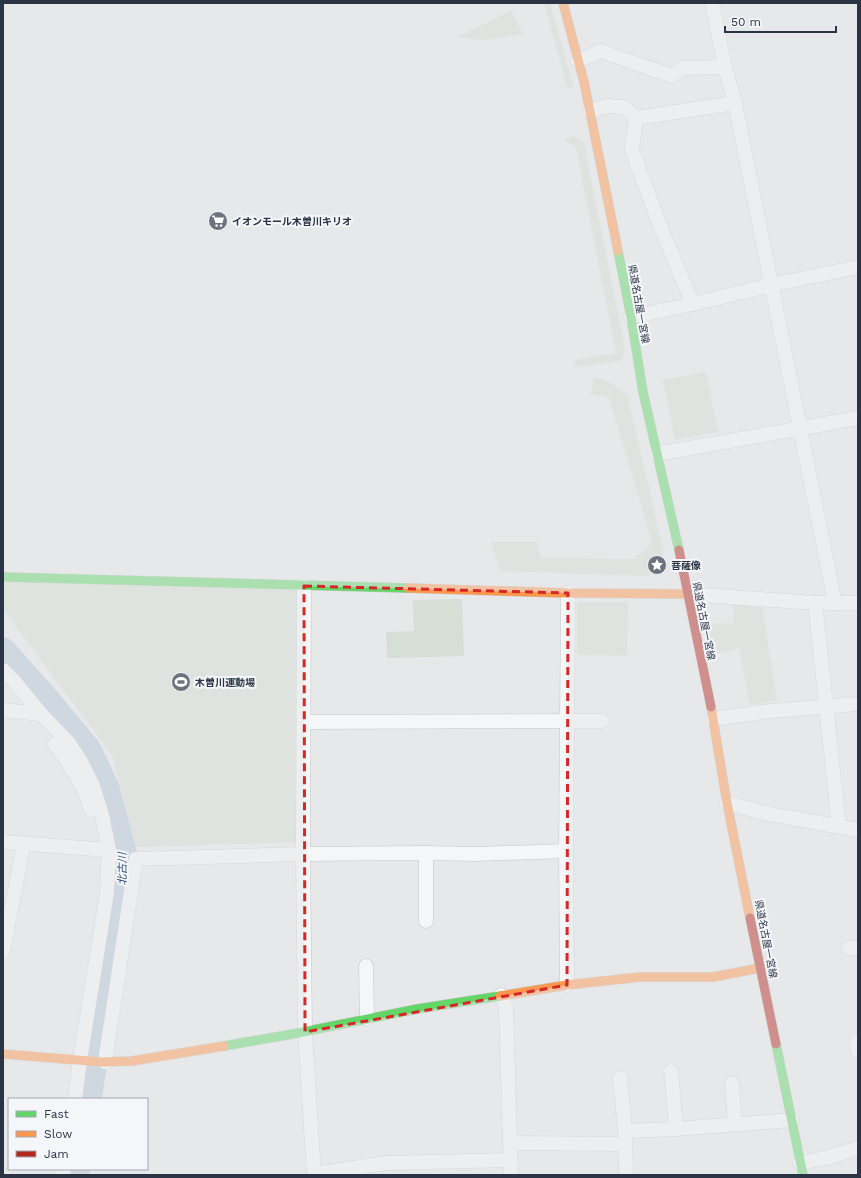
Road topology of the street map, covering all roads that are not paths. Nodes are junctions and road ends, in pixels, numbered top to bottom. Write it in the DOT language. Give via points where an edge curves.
graph roads {
  1 [pos="563,3"];
  2 [pos="712,3"];
  3 [pos="578,61"];
  4 [pos="725,67"];
  5 [pos="734,102"];
  6 [pos="590,111"];
  7 [pos="636,118"];
  8 [pos="858,267"];
  9 [pos="771,285"];
  10 [pos="693,304"];
  11 [pos="631,316"];
  12 [pos="858,418"];
  13 [pos="800,428"];
  14 [pos="657,454"];
  15 [pos="3,577"];
  16 [pos="304,586"];
  17 [pos="568,593"];
  18 [pos="688,594"];
  19 [pos="815,603"];
  20 [pos="835,603"];
  21 [pos="858,604"];
  22 [pos="3,670"];
  23 [pos="858,704"];
  24 [pos="826,707"];
  25 [pos="3,710"];
  26 [pos="41,714"];
  27 [pos="713,719"];
  28 [pos="568,721"];
  29 [pos="602,721"];
  30 [pos="304,722"];
  31 [pos="55,744"];
  32 [pos="727,803"];
  33 [pos="839,826"];
  34 [pos="858,830"];
  35 [pos="3,842"];
  36 [pos="24,843"];
  37 [pos="103,850"];
  38 [pos="566,851"];
  39 [pos="426,853"];
  40 [pos="303,854"];
  41 [pos="426,921"];
  42 [pos="3,952"];
  43 [pos="366,966"];
  44 [pos="760,968"];
  45 [pos="567,985"];
  46 [pos="500,995"];
  47 [pos="368,1019"];
  48 [pos="305,1032"];
  49 [pos="858,1041"];
  50 [pos="858,1051"];
  51 [pos="3,1054"];
  52 [pos="82,1060"];
  53 [pos="103,1062"];
  54 [pos="671,1071"];
  55 [pos="620,1078"];
  56 [pos="732,1084"];
  57 [pos="75,1098"];
  58 [pos="792,1120"];
  59 [pos="735,1124"];
  60 [pos="676,1129"];
  61 [pos="625,1138"];
  62 [pos="510,1143"];
  63 [pos="858,1148"];
  64 [pos="510,1160"];
  65 [pos="802,1169"];
  66 [pos="314,1174"];
  67 [pos="511,1175"];
  68 [pos="626,1175"];
  1 -- 3 [label="street, 県道名古屋一宮線"];
  2 -- 4 [label="street"];
  3 -- 4 [label="street" via="600,51 672,76 682,68"];
  3 -- 6 [label="street, 県道名古屋一宮線"];
  4 -- 5 [label="street"];
  5 -- 7 [label="street"];
  5 -- 9 [label="street"];
  6 -- 7 [label="street" via="608,106 624,107"];
  6 -- 11 [label="street, 県道名古屋一宮線"];
  7 -- 10 [label="street" via="632,150"];
  8 -- 9 [label="street"];
  9 -- 10 [label="street"];
  9 -- 13 [label="street"];
  10 -- 11 [label="street"];
  11 -- 14 [label="street, 県道名古屋一宮線" via="643,392"];
  12 -- 13 [label="street"];
  13 -- 14 [label="street"];
  13 -- 20 [label="street"];
  14 -- 18 [label="street, 県道名古屋一宮線"];
  15 -- 16 [label="street"];
  16 -- 17 [label="street"];
  16 -- 30 [label="street"];
  17 -- 18 [label="street"];
  17 -- 28 [label="street"];
  18 -- 19 [label="street"];
  18 -- 27 [label="street, 県道名古屋一宮線"];
  19 -- 20 [label="street"];
  19 -- 24 [label="street"];
  20 -- 21 [label="street"];
  22 -- 26 [label="street"];
  23 -- 24 [label="street"];
  24 -- 27 [label="street"];
  24 -- 33 [label="street"];
  25 -- 26 [label="street"];
  26 -- 37 [label="street" via="69,743 93,786 102,815"];
  27 -- 32 [label="street, 県道名古屋一宮線"];
  28 -- 29 [label="street"];
  28 -- 30 [label="street"];
  28 -- 38 [label="street"];
  30 -- 40 [label="street"];
  31 -- 37 [label="street" via="71,767 89,802"];
  32 -- 33 [label="street" via="769,814"];
  32 -- 44 [label="street, 県道名古屋一宮線"];
  33 -- 34 [label="street"];
  35 -- 36 [label="street"];
  36 -- 37 [label="street"];
  36 -- 42 [label="street"];
  37 -- 52 [label="street" via="107,892"];
  38 -- 39 [label="street"];
  38 -- 45 [label="street"];
  39 -- 40 [label="street"];
  39 -- 41 [label="street"];
  40 -- 48 [label="street"];
  40 -- 53 [label="street" via="136,859"];
  43 -- 47 [label="street"];
  44 -- 45 [label="street" via="713,977 640,977"];
  44 -- 58 [label="street, 県道名古屋一宮線"];
  45 -- 46 [label="street"];
  46 -- 47 [label="street"];
  46 -- 62 [label="street" via="506,1007"];
  47 -- 48 [label="street"];
  48 -- 53 [label="street" via="132,1061"];
  48 -- 66 [label="street"];
  49 -- 50 [label="street"];
  51 -- 52 [label="street"];
  52 -- 53 [label="street"];
  52 -- 57 [label="street"];
  54 -- 60 [label="street"];
  55 -- 61 [label="street"];
  56 -- 59 [label="street"];
  58 -- 59 [label="street"];
  58 -- 65 [label="street, 県道名古屋一宮線"];
  59 -- 60 [label="street"];
  60 -- 61 [label="street"];
  61 -- 62 [label="street"];
  61 -- 68 [label="street"];
  62 -- 64 [label="street"];
  63 -- 65 [label="street"];
  64 -- 66 [label="street" via="387,1163"];
  64 -- 67 [label="street"];
}
